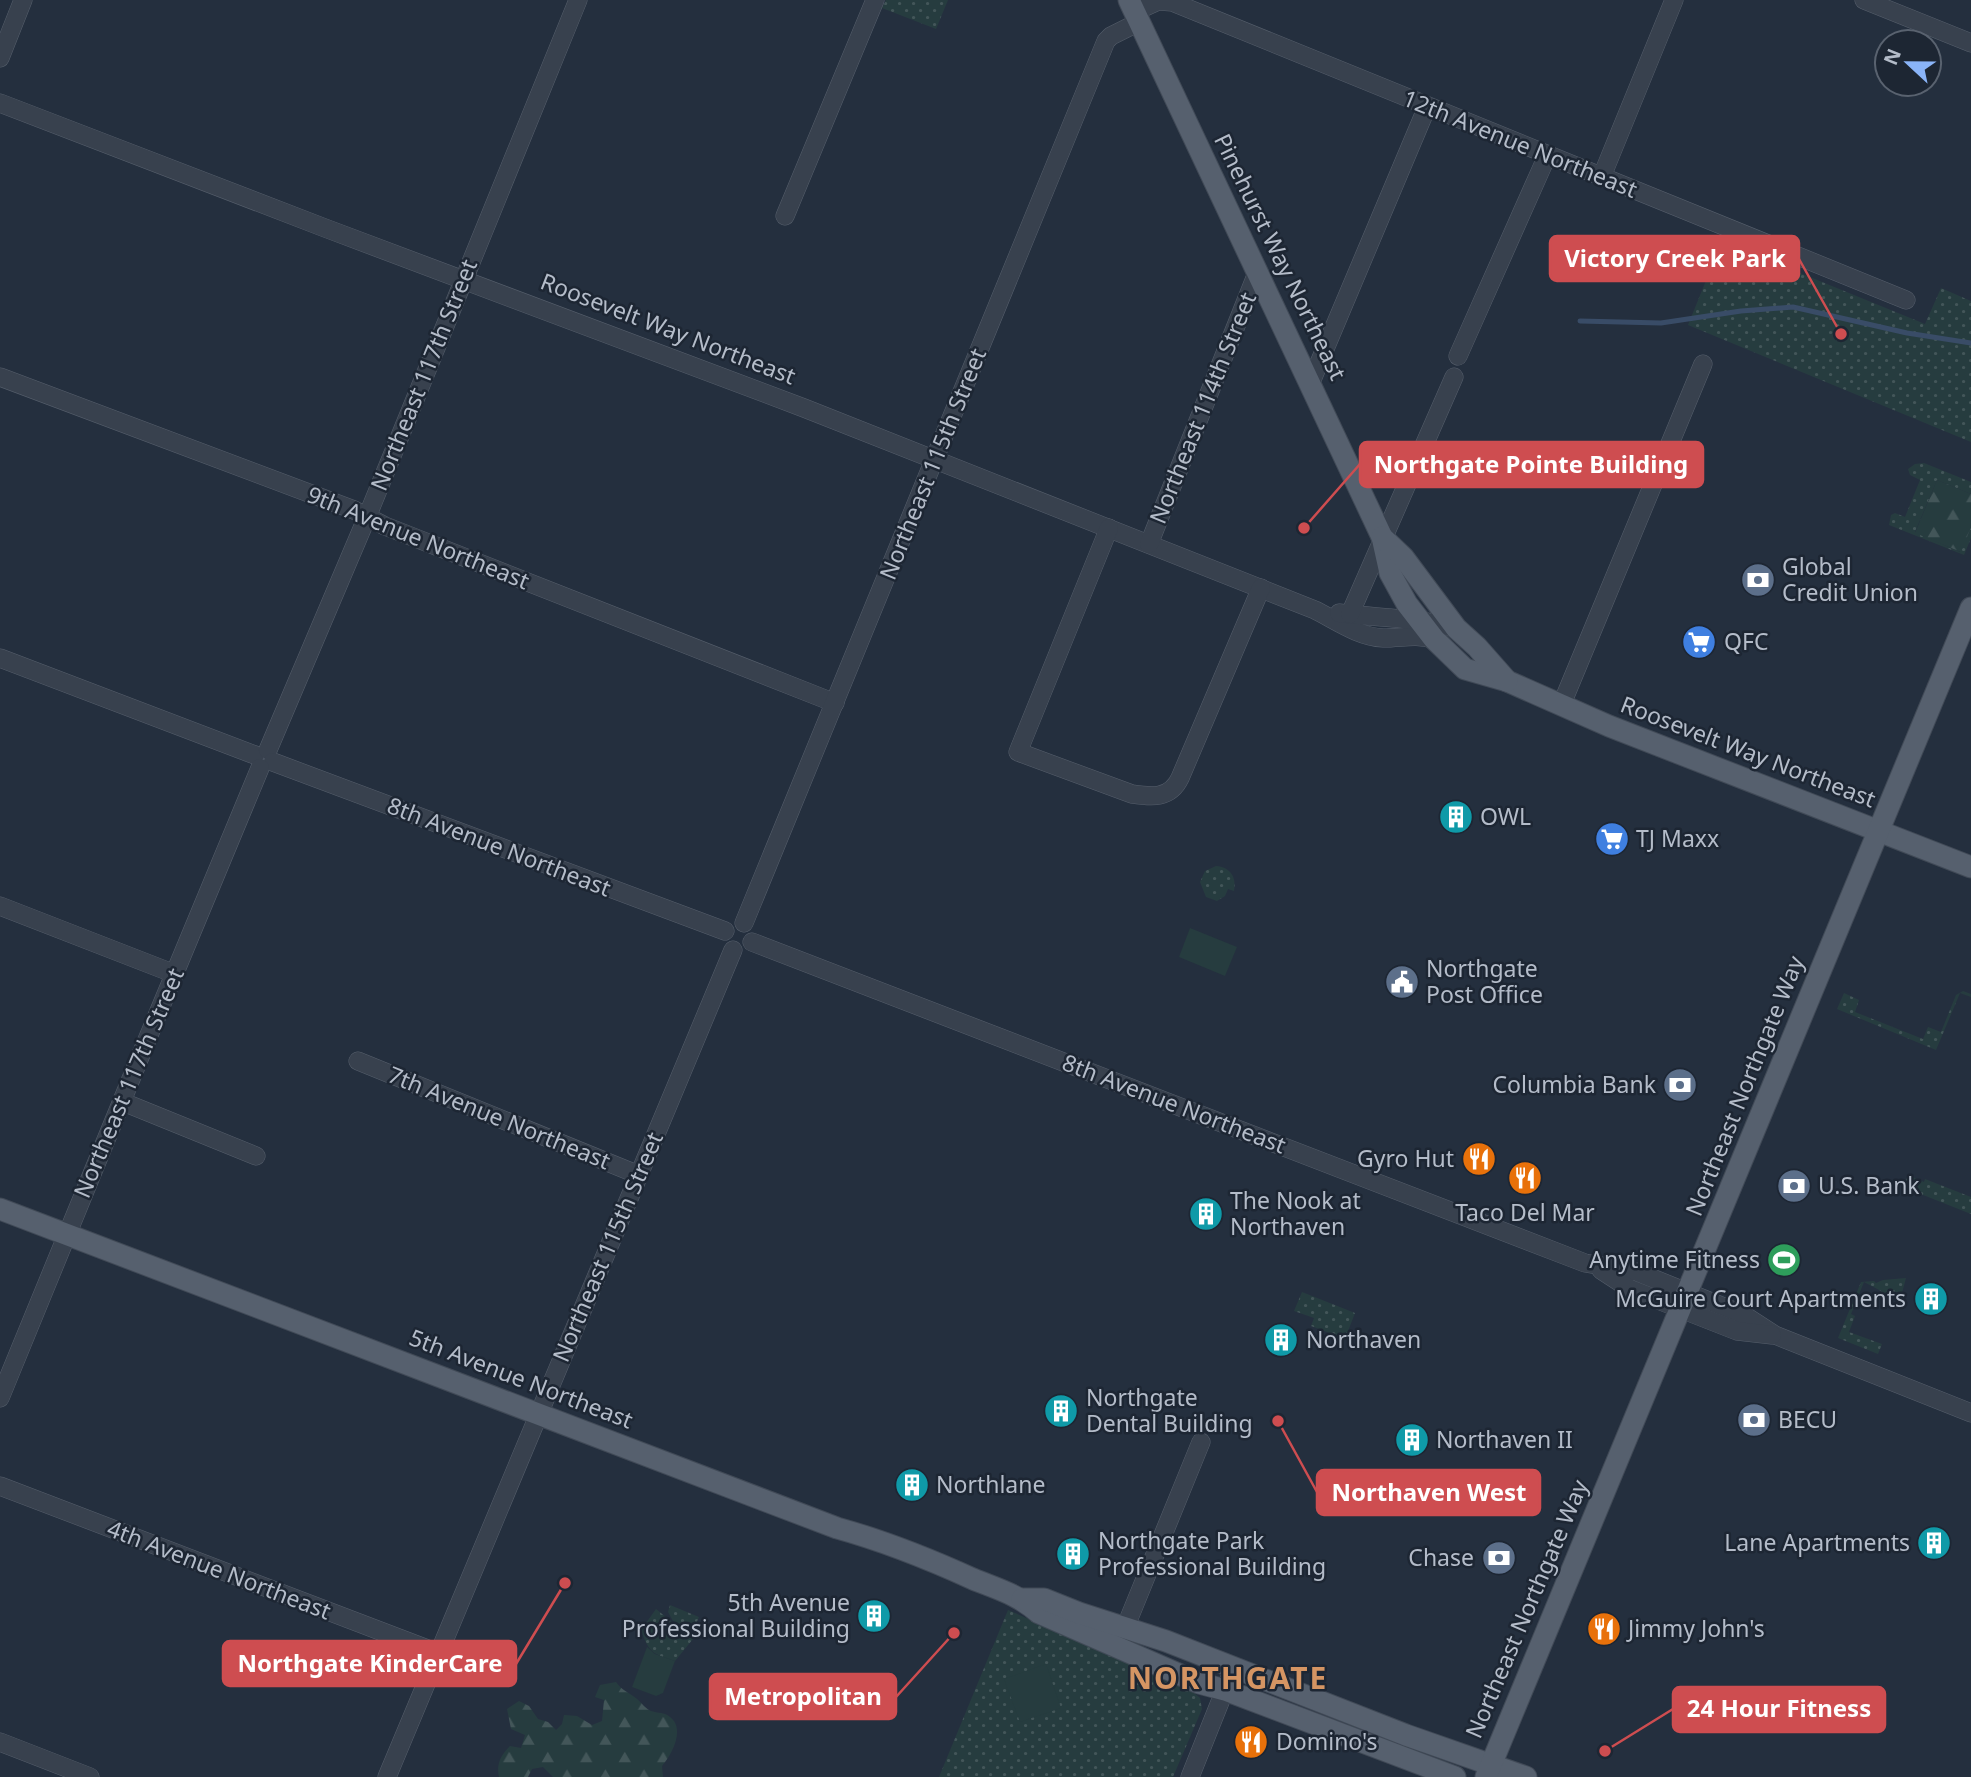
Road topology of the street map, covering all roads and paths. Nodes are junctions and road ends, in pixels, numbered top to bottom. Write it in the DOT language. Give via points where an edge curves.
graph roads {
  1 [pos="23,0"];
  2 [pos="578,0"];
  3 [pos="875,0"];
  4 [pos="1674,0"];
  5 [pos="1864,0"];
  6 [pos="1134,11"];
  7 [pos="1971,43"];
  8 [pos="0,58"];
  9 [pos="0,103"];
  10 [pos="1427,107"];
  11 [pos="1546,156"];
  12 [pos="1602,176"];
  13 [pos="785,216"];
  14 [pos="1257,273"];
  15 [pos="462,280"];
  16 [pos="1906,300"];
  17 [pos="1458,356"];
  18 [pos="1703,364"];
  19 [pos="0,377"];
  20 [pos="1454,377"];
  21 [pos="1311,382"];
  22 [pos="935,459"];
  23 [pos="367,517"];
  24 [pos="1109,528"];
  25 [pos="1382,537"];
  26 [pos="1149,544"];
  27 [pos="1261,588"];
  28 [pos="1971,608"];
  29 [pos="1315,610"];
  30 [pos="1350,614"];
  31 [pos="1418,619"];
  32 [pos="1456,628"];
  33 [pos="1434,639"];
  34 [pos="0,658"];
  35 [pos="1507,681"];
  36 [pos="835,703"];
  37 [pos="1561,706"];
  38 [pos="264,759"];
  39 [pos="1878,831"];
  40 [pos="1971,867"];
  41 [pos="0,906"];
  42 [pos="744,923"];
  43 [pos="725,931"];
  44 [pos="752,942"];
  45 [pos="733,950"];
  46 [pos="175,974"];
  47 [pos="358,1061"];
  48 [pos="123,1102"];
  49 [pos="256,1156"];
  50 [pos="639,1175"];
  51 [pos="0,1209"];
  52 [pos="66,1234"];
  53 [pos="1684,1301"];
  54 [pos="0,1398"];
  55 [pos="538,1413"];
  56 [pos="1971,1413"];
  57 [pos="1201,1442"];
  58 [pos="0,1486"];
  59 [pos="1023,1599"];
  60 [pos="1125,1628"];
  61 [pos="438,1653"];
  62 [pos="1234,1667"];
  63 [pos="1225,1690"];
  64 [pos="0,1742"];
  65 [pos="1488,1770"];
  66 [pos="90,1777"];
  67 [pos="387,1777"];
  68 [pos="1190,1777"];
  69 [pos="1455,1777"];
  70 [pos="1526,1777"];
  1 -- 8 [label="street"];
  2 -- 15 [label="street, Northeast 117th Street"];
  3 -- 13 [label="street"];
  4 -- 12 [label="street"];
  5 -- 7 [label="street"];
  6 -- 10 [label="street, 12th Avenue Northeast" via="1158,1 1172,2"];
  6 -- 14 [label="main road, Pinehurst Way Northeast"];
  6 -- 22 [label="street, Northeast 115th Street" via="1106,41"];
  9 -- 15 [label="street, Roosevelt Way Northeast"];
  10 -- 11 [label="street, 12th Avenue Northeast"];
  10 -- 21 [label="street"];
  11 -- 12 [label="street, 12th Avenue Northeast"];
  11 -- 17 [label="street"];
  12 -- 16 [label="street, 12th Avenue Northeast"];
  14 -- 21 [label="main road, Pinehurst Way Northeast"];
  14 -- 26 [label="street, Northeast 114th Street"];
  15 -- 22 [label="street, Roosevelt Way Northeast"];
  15 -- 23 [label="street, Northeast 117th Street"];
  18 -- 37 [label="street"];
  19 -- 23 [label="street, 9th Avenue Northeast"];
  20 -- 25 [label="street"];
  21 -- 25 [label="main road, Pinehurst Way Northeast"];
  22 -- 24 [label="street, Roosevelt Way Northeast"];
  22 -- 36 [label="street, Northeast 115th Street"];
  23 -- 36 [label="street, 9th Avenue Northeast"];
  23 -- 38 [label="street, Northeast 117th Street"];
  24 -- 26 [label="street, Roosevelt Way Northeast"];
  24 -- 27 [label="street" via="1018,752 1132,794 1166,794 1177,785"];
  25 -- 30 [label="street"];
  25 -- 31 [label="main road, Pinehurst Way Northeast" via="1390,573"];
  25 -- 32 [label="main road, Pinehurst Way Northeast" via="1403,557"];
  26 -- 27 [label="street, Roosevelt Way Northeast"];
  27 -- 29 [label="street, Roosevelt Way Northeast"];
  28 -- 39 [label="main road, Northeast Northgate Way"];
  29 -- 30 [label="street, Roosevelt Way Northeast"];
  29 -- 33 [label="street, Roosevelt Way Northeast" via="1372,636"];
  30 -- 31 [label="street, Roosevelt Way Northeast"];
  31 -- 32 [label="street, Roosevelt Way Northeast"];
  31 -- 33 [label="main road, Roosevelt Way Northeast"];
  32 -- 35 [label="main road, Roosevelt Way Northeast"];
  33 -- 35 [label="main road, Roosevelt Way Northeast" via="1465,669"];
  34 -- 38 [label="street, 8th Avenue Northeast"];
  35 -- 37 [label="main road, Roosevelt Way Northeast"];
  36 -- 42 [label="street, Northeast 115th Street"];
  37 -- 39 [label="main road, Roosevelt Way Northeast"];
  38 -- 43 [label="street, 8th Avenue Northeast"];
  38 -- 46 [label="street, Northeast 117th Street"];
  39 -- 40 [label="main road, Roosevelt Way Northeast"];
  39 -- 53 [label="main road, Northeast Northgate Way"];
  41 -- 46 [label="street"];
  42 -- 43 [label="street" via="731,924"];
  42 -- 44 [label="street" via="752,931"];
  43 -- 45 [label="street" via="726,944"];
  44 -- 45 [label="street" via="744,950"];
  44 -- 53 [label="street, 8th Avenue Northeast" via="1595,1266 1637,1272"];
  45 -- 50 [label="street, Northeast 115th Street"];
  46 -- 48 [label="street, Northeast 117th Street"];
  47 -- 50 [label="street, 7th Avenue Northeast"];
  48 -- 49 [label="street"];
  48 -- 52 [label="street, Northeast 117th Street"];
  50 -- 55 [label="street, Northeast 115th Street"];
  51 -- 52 [label="main road, 5th Avenue Northeast"];
  52 -- 54 [label="street, Northeast 117th Street"];
  52 -- 55 [label="main road, 5th Avenue Northeast"];
  53 -- 56 [label="street, 8th Avenue Northeast" via="1744,1315 1775,1335"];
  53 -- 65 [label="main road, Northeast Northgate Way"];
  55 -- 59 [label="main road, 5th Avenue Northeast"];
  55 -- 61 [label="street, Northeast 115th Street"];
  57 -- 60 [label="street"];
  58 -- 61 [label="street, 4th Avenue Northeast"];
  59 -- 60 [label="main road, 5th Avenue Northeast" via="1044,1599"];
  59 -- 63 [label="main road, 5th Avenue Northeast" via="1039,1613 1199,1684"];
  60 -- 62 [label="main road, 5th Avenue Northeast"];
  61 -- 67 [label="street, Northeast 115th Street"];
  62 -- 63 [label="street"];
  62 -- 65 [label="main road, 5th Avenue Northeast"];
  63 -- 68 [label="street"];
  63 -- 69 [label="main road, 5th Avenue Northeast"];
  64 -- 66 [label="street"];
  65 -- 70 [label="main road, 5th Avenue Northeast"];
}
